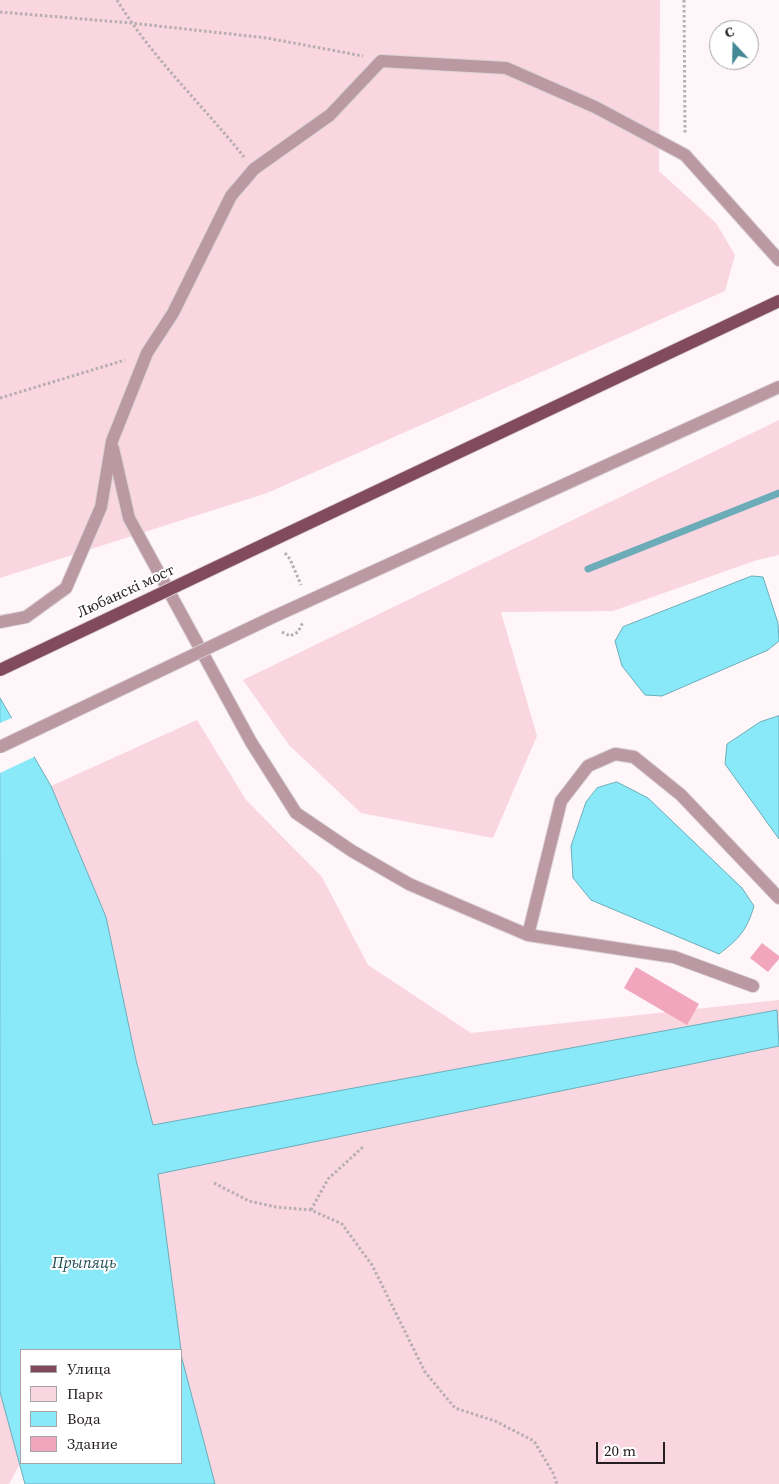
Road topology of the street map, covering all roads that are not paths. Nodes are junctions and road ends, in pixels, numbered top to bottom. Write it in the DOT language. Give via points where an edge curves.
graph roads {
  1 [pos="779,260"];
  2 [pos="779,301"];
  3 [pos="779,387"];
  4 [pos="112,441"];
  5 [pos="0,622"];
  6 [pos="0,670"];
  7 [pos="0,747"];
  8 [pos="779,898"];
  9 [pos="528,936"];
  10 [pos="753,986"];
  1 -- 4 [label="lane" via="685,155 595,107 506,68 381,61 330,115 254,169 231,196 173,312 147,353"];
  2 -- 6 [label="main road, Любанскі мост, bridge"];
  3 -- 7 [label="lane, bridge" via="273,618"];
  4 -- 5 [label="lane" via="101,507 66,588 26,617"];
  4 -- 9 [label="lane" via="129,518 251,742 296,813 409,884"];
  8 -- 9 [label="lane" via="681,795 634,757 615,754 588,766 562,801"];
  9 -- 10 [label="lane" via="674,957"];
}
